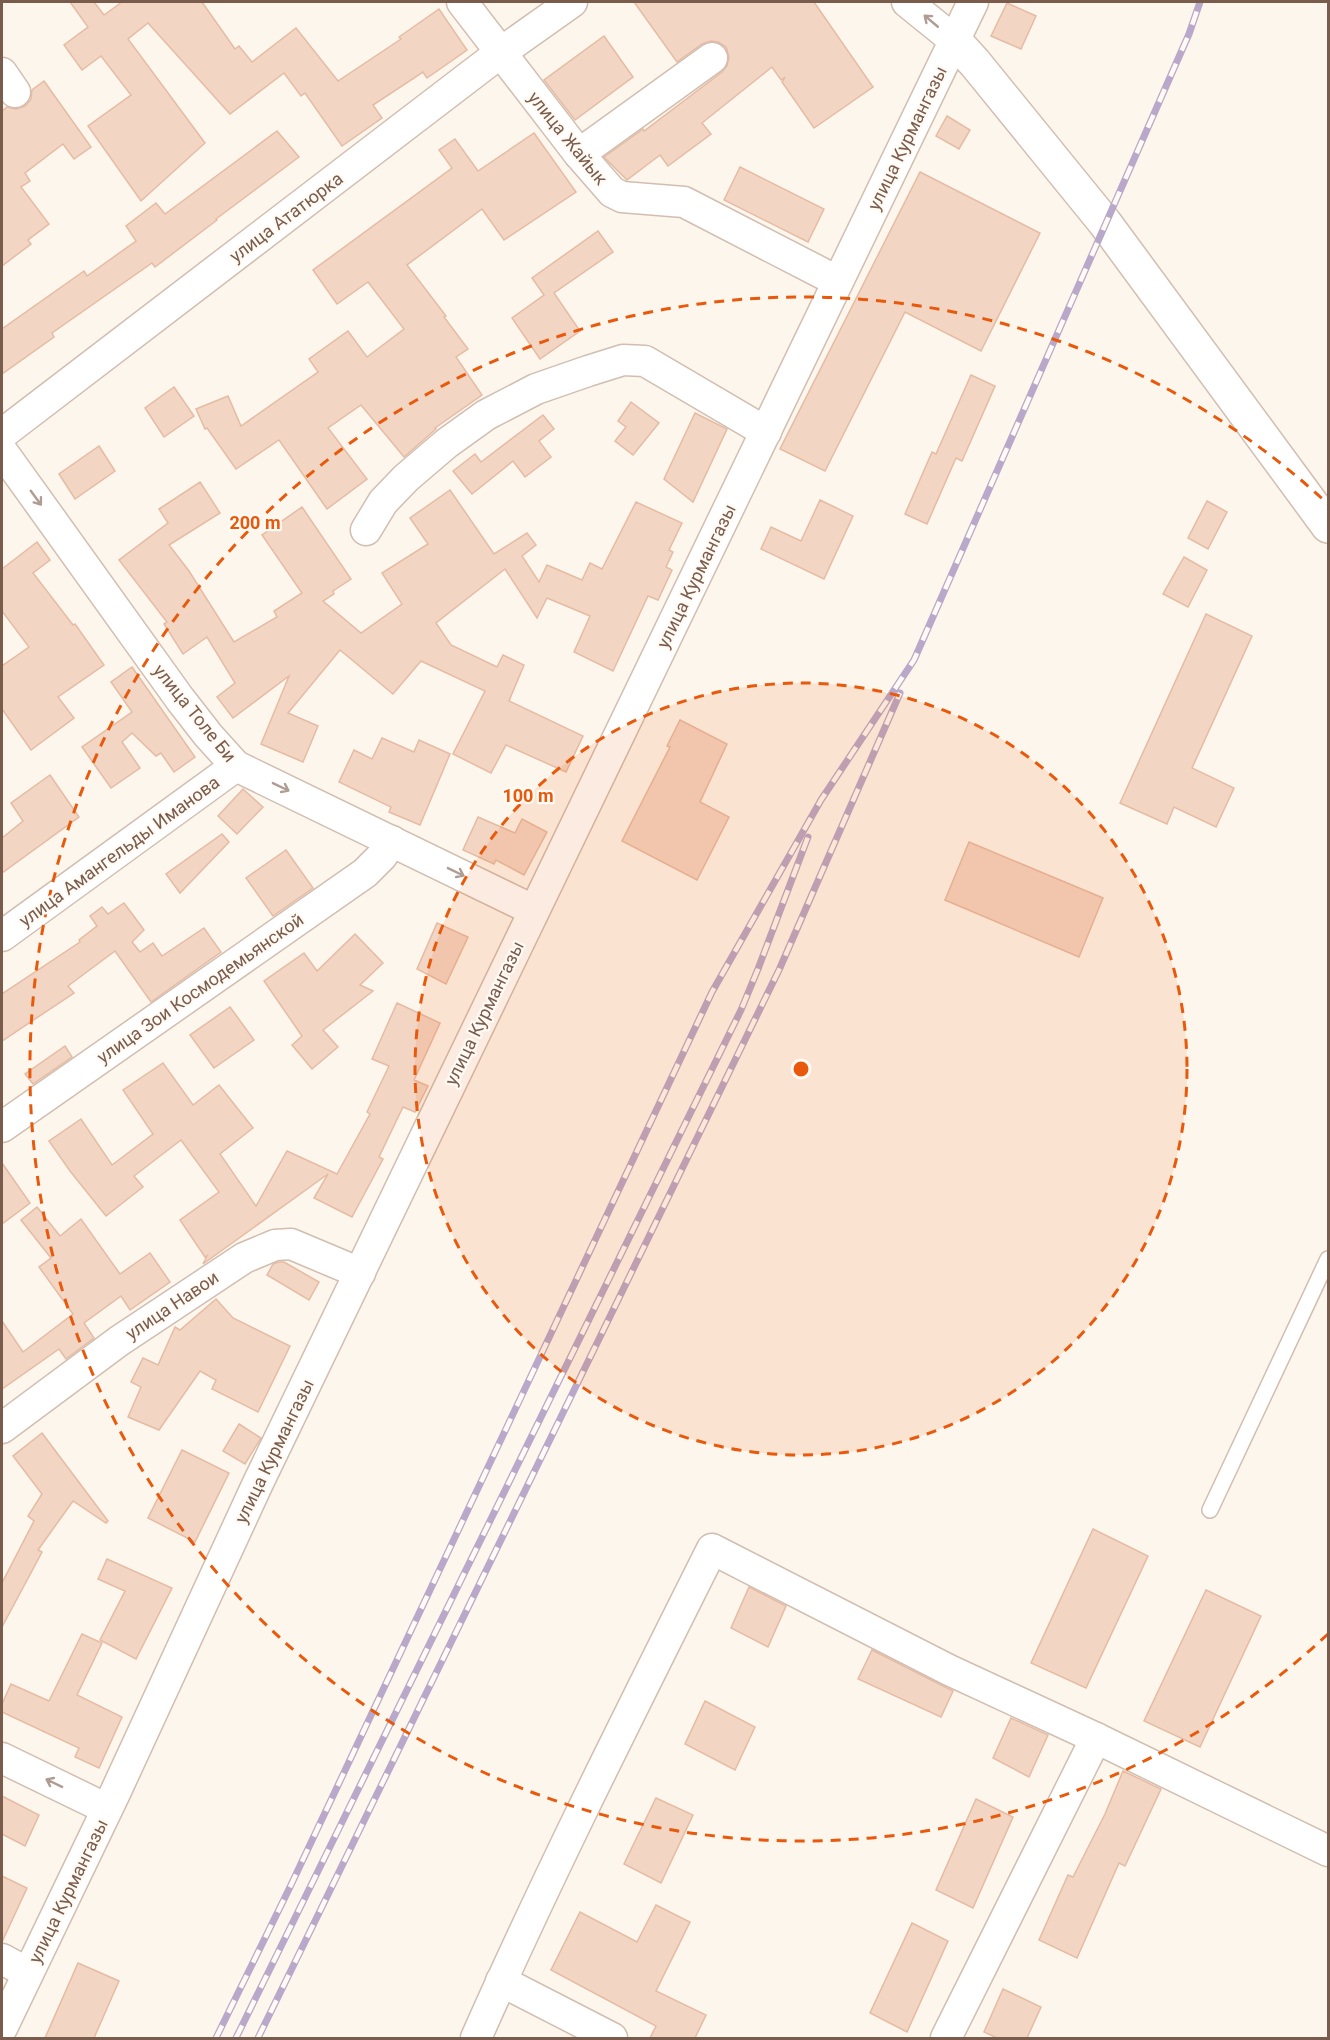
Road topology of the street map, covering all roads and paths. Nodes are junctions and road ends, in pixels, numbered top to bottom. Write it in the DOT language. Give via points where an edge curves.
graph roads {
  1 [pos="462,2"];
  2 [pos="572,2"];
  3 [pos="907,2"];
  4 [pos="973,2"];
  5 [pos="954,40"];
  6 [pos="500,53"];
  7 [pos="712,58"];
  8 [pos="579,154"];
  9 [pos="837,281"];
  10 [pos="766,432"];
  11 [pos="2,434"];
  12 [pos="2,451"];
  13 [pos="1329,526"];
  14 [pos="366,530"];
  15 [pos="236,766"];
  16 [pos="392,841"];
  17 [pos="533,910"];
  18 [pos="2,936"];
  19 [pos="2,1127"];
  20 [pos="1329,1259"];
  21 [pos="360,1273"];
  22 [pos="2,1428"];
  23 [pos="1210,1510"];
  24 [pos="1096,1738"];
  25 [pos="2,1758"];
  26 [pos="107,1809"];
  27 [pos="1329,1851"];
  28 [pos="2,1959"];
  29 [pos="28,1973"];
  30 [pos="501,1982"];
  31 [pos="2,2028"];
  32 [pos="476,2038"];
  33 [pos="612,2038"];
  34 [pos="946,2038"];
  1 -- 6 [label="street, улица Жайык"];
  2 -- 6 [label="street, улица Ататюрка"];
  5 -- 3 [label="street, one-way"];
  4 -- 5 [label="street, улица Курмангазы"];
  5 -- 9 [label="street, улица Курмангазы"];
  5 -- 13 [label="street" via="1105,224"];
  6 -- 8 [label="street, улица Жайык"];
  6 -- 11 [label="street, улица Ататюрка"];
  7 -- 8 [label="street"];
  8 -- 9 [label="street, улица Жайык" via="612,192 622,197 684,202"];
  9 -- 10 [label="street, улица Курмангазы"];
  10 -- 14 [label="street" via="645,362 623,360 536,389 486,415 406,478 383,502"];
  10 -- 17 [label="street, улица Курмангазы"];
  12 -- 15 [label="street, улица Толе Би, one-way" via="180,699"];
  15 -- 16 [label="street, улица Толе Би, one-way"];
  15 -- 18 [label="street, улица Амангельды Иманова"];
  16 -- 17 [label="street, улица Толе Би, one-way"];
  16 -- 19 [label="street, улица Зои Космодемьянской" via="365,873"];
  17 -- 21 [label="street, улица Курмангазы"];
  20 -- 23 [label="lane"];
  21 -- 22 [label="street, улица Навои" via="291,1244 275,1245 244,1257 119,1341"];
  21 -- 26 [label="street, улица Курмангазы"];
  24 -- 27 [label="street"];
  24 -- 30 [label="street" via="949,1670 712,1549"];
  24 -- 34 [label="street"];
  26 -- 25 [label="street, one-way"];
  26 -- 29 [label="street, улица Курмангазы"];
  28 -- 29 [label="street"];
  29 -- 31 [label="street, улица Курмангазы"];
  30 -- 32 [label="street"];
  30 -- 33 [label="street"];
}
